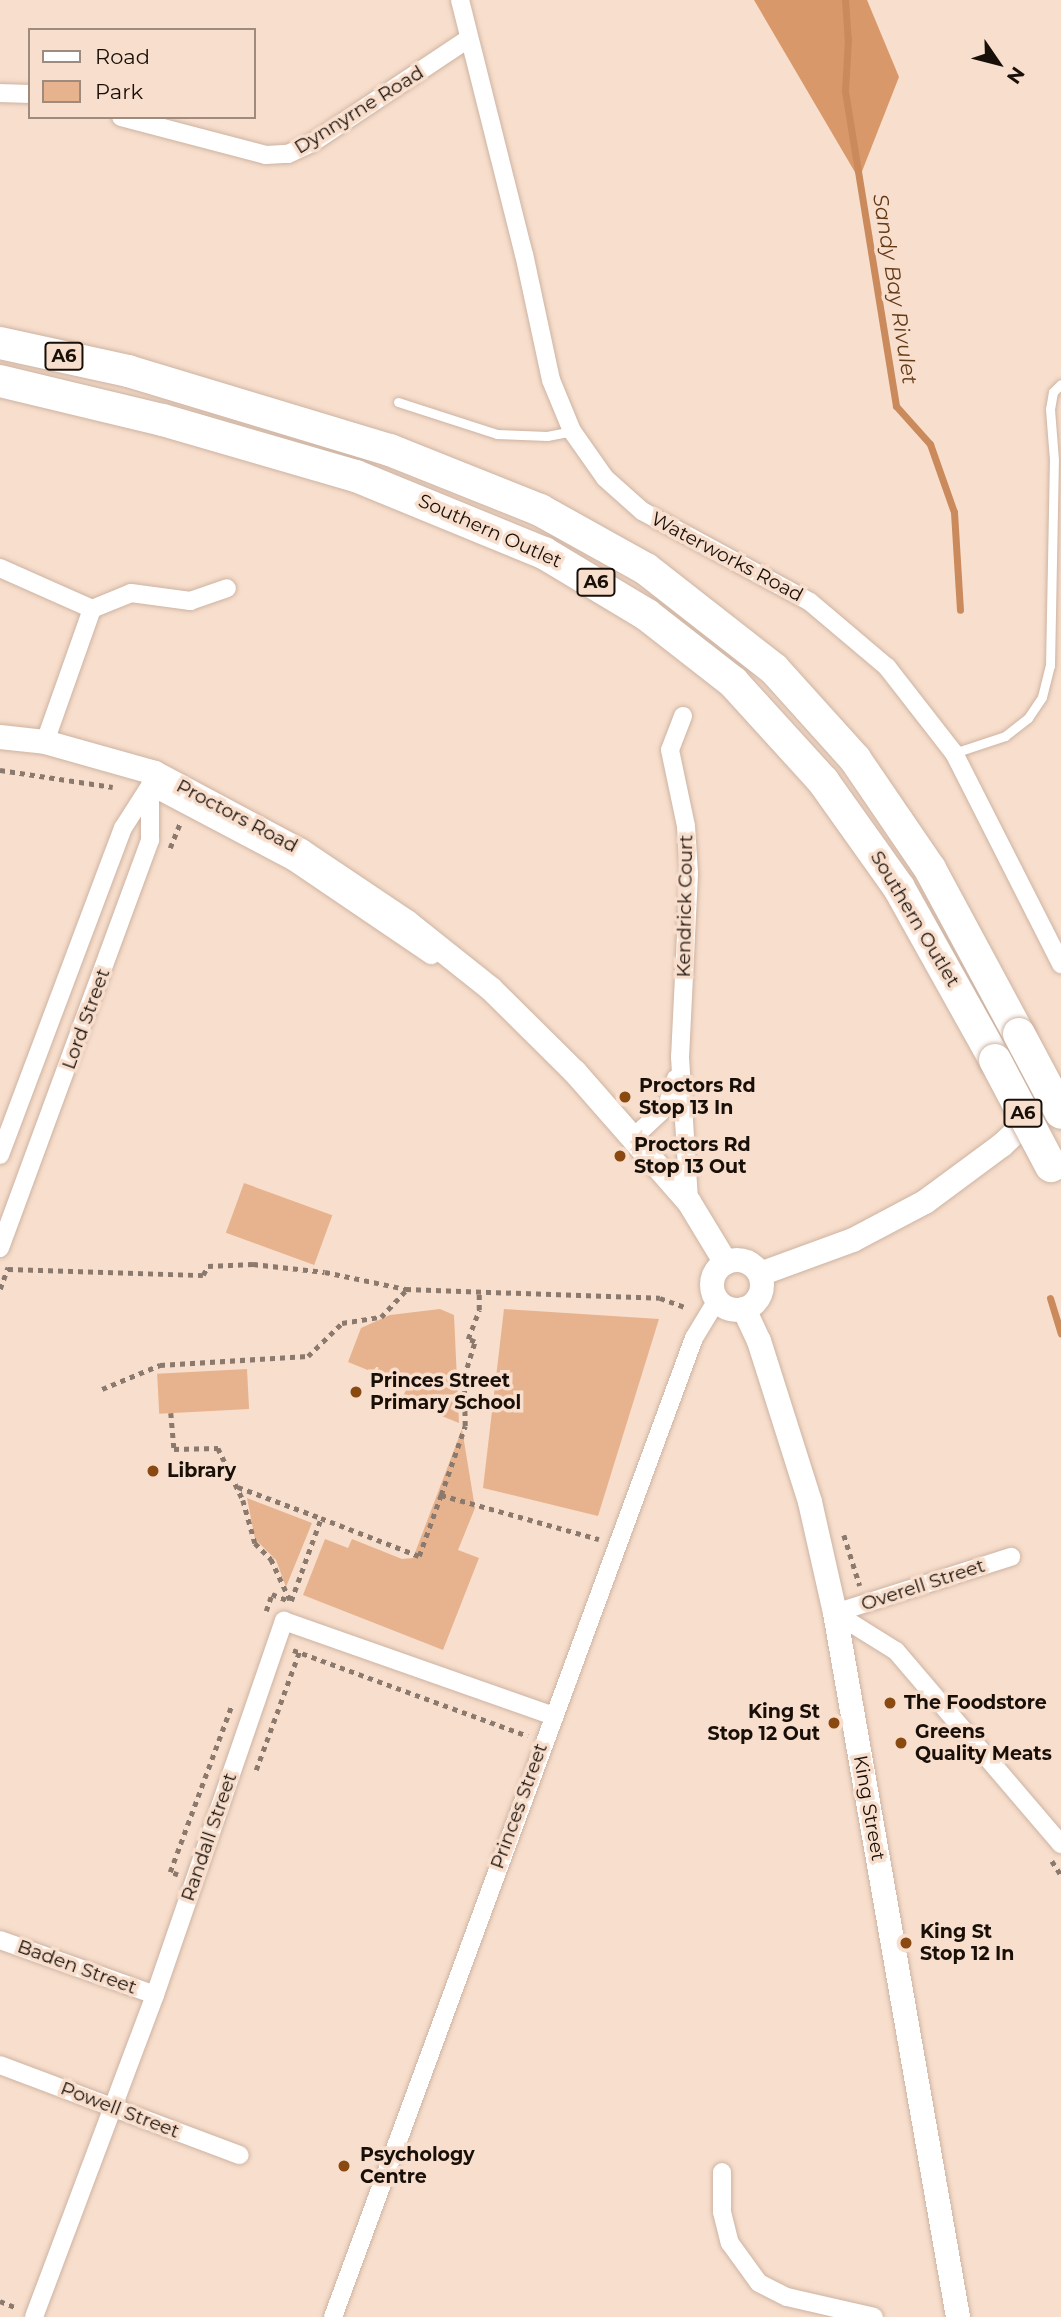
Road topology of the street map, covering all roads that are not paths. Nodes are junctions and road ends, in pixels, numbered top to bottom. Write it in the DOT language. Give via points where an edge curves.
graph roads {
  1 [pos="460,0"];
  2 [pos="468,39"];
  3 [pos="0,93"];
  4 [pos="28,94"];
  5 [pos="129,119"];
  6 [pos="0,343"];
  7 [pos="0,382"];
  8 [pos="1061,384"];
  9 [pos="398,402"];
  10 [pos="572,431"];
  11 [pos="0,569"];
  12 [pos="227,588"];
  13 [pos="92,609"];
  14 [pos="683,716"];
  15 [pos="0,737"];
  16 [pos="45,742"];
  17 [pos="954,753"];
  18 [pos="149,785"];
  19 [pos="1061,964"];
  20 [pos="680,1057"];
  21 [pos="32,1071"];
  22 [pos="63,1083"];
  23 [pos="1061,1090"];
  24 [pos="1061,1113"];
  25 [pos="634,1137"];
  26 [pos="0,1155"];
  27 [pos="1056,1176"];
  28 [pos="690,1202"];
  29 [pos="0,1248"];
  30 [pos="726,1263"];
  31 [pos="760,1274"];
  32 [pos="717,1300"];
  33 [pos="744,1309"];
  34 [pos="1011,1557"];
  35 [pos="834,1605"];
  36 [pos="551,1715"];
  37 [pos="1061,1844"];
  38 [pos="0,1940"];
  39 [pos="155,1994"];
  40 [pos="0,2065"];
  41 [pos="113,2107"];
  42 [pos="240,2155"];
  43 [pos="722,2172"];
  44 [pos="34,2317"];
  45 [pos="333,2317"];
  46 [pos="874,2317"];
  47 [pos="958,2317"];
  1 -- 2 [label="street, Waterworks Road"];
  2 -- 5 [label="street, Dynnyrne Road" via="312,144 288,154 266,155"];
  2 -- 10 [label="street, Waterworks Road" via="524,254 551,380"];
  3 -- 4 [label="street"];
  6 -- 24 [label="highway, Southern Outlet / A6, bridge" via="128,371 390,450 528,505 646,569 764,660 855,760 930,869"];
  7 -- 27 [label="highway, Southern Outlet / A6, bridge" via="163,420 356,476 531,547 647,615 733,682 798,749 831,791 899,888"];
  8 -- 17 [label="lane" via="1053,392 1050,409 1054,460 1050,666 1042,697 1028,718 1005,736"];
  9 -- 10 [label="lane" via="496,434 547,436"];
  10 -- 17 [label="street, Waterworks Road" via="605,478 642,511 785,586 843,628 912,694"];
  11 -- 13 [label="street"];
  12 -- 13 [label="street" via="190,601 131,593"];
  13 -- 16 [label="street"];
  14 -- 20 [label="street, Kendrick Court" via="670,750 687,826 689,874"];
  15 -- 16 [label="street, Proctors Road"];
  16 -- 18 [label="street, Proctors Road"];
  17 -- 19 [label="street, Waterworks Road"];
  18 -- 21 [label="street, Lord Street" via="123,828"];
  18 -- 22 [label="street, Lord Street" via="150,840"];
  18 -- 25 [label="street, Proctors Road" via="301,850 448,953 535,1031"];
  20 -- 25 [label="street, Kendrick Court" via="667,1106"];
  20 -- 28 [label="street, Kendrick Court"];
  21 -- 22 [label="street"];
  21 -- 26 [label="street, Lord Street"];
  22 -- 29 [label="street, Lord Street"];
  23 -- 31 [label="street" via="1002,1145 925,1202 853,1240"];
  25 -- 28 [label="street, Proctors Road"];
  28 -- 30 [label="street, Proctors Road"];
  30 -- 31 [label="street" via="749,1263"];
  30 -- 32 [label="street" via="713,1279"];
  31 -- 33 [label="street" via="760,1295"];
  32 -- 33 [label="street" via="729,1309"];
  32 -- 36 [label="street, Princes Street" via="694,1338"];
  33 -- 35 [label="street, King Street" via="759,1341 810,1502"];
  34 -- 35 [label="street, Overell Street"];
  35 -- 37 [label="street" via="896,1650"];
  35 -- 47 [label="street, King Street"];
  36 -- 39 [label="street, Randall Street" via="284,1621"];
  36 -- 45 [label="street, Princes Street"];
  38 -- 39 [label="street, Baden Street"];
  39 -- 41 [label="street, Randall Street"];
  40 -- 41 [label="street, Powell Street"];
  41 -- 42 [label="street, Powell Street"];
  41 -- 44 [label="street, Randall Street"];
  43 -- 46 [label="street" via="722,2212 730,2243 759,2283 787,2297"];
}
